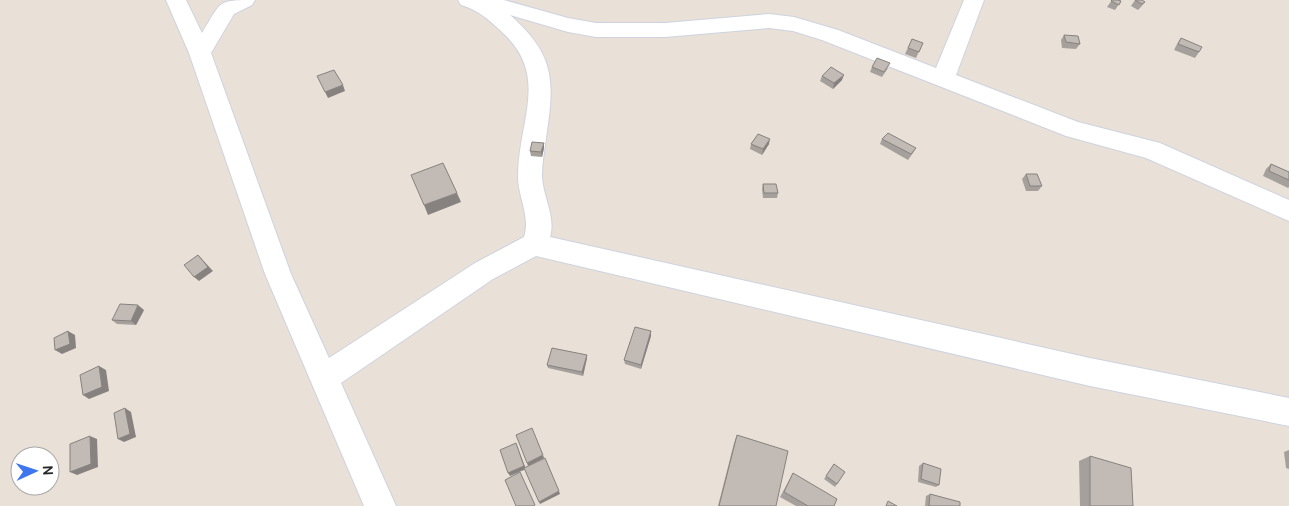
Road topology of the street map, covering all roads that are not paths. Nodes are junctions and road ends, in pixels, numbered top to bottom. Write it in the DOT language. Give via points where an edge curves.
graph roads {
  1 [pos="176,0"];
  2 [pos="245,0"];
  3 [pos="974,0"];
  4 [pos="473,1"];
  5 [pos="200,53"];
  6 [pos="944,79"];
  7 [pos="1289,211"];
  8 [pos="534,244"];
  9 [pos="324,378"];
  10 [pos="1289,412"];
  11 [pos="380,506"];
  1 -- 5 [label="street"];
  2 -- 5 [label="street" via="227,9"];
  3 -- 6 [label="street"];
  4 -- 6 [label="street" via="596,30 665,30 744,22 781,22 830,35"];
  4 -- 8 [label="street" via="513,31 528,46 536,62 540,82 530,176 540,227"];
  5 -- 9 [label="street" via="278,274"];
  6 -- 7 [label="street" via="1074,130 1152,150"];
  8 -- 9 [label="street" via="484,271"];
  8 -- 10 [label="street" via="1090,372"];
  9 -- 11 [label="street"];
}
